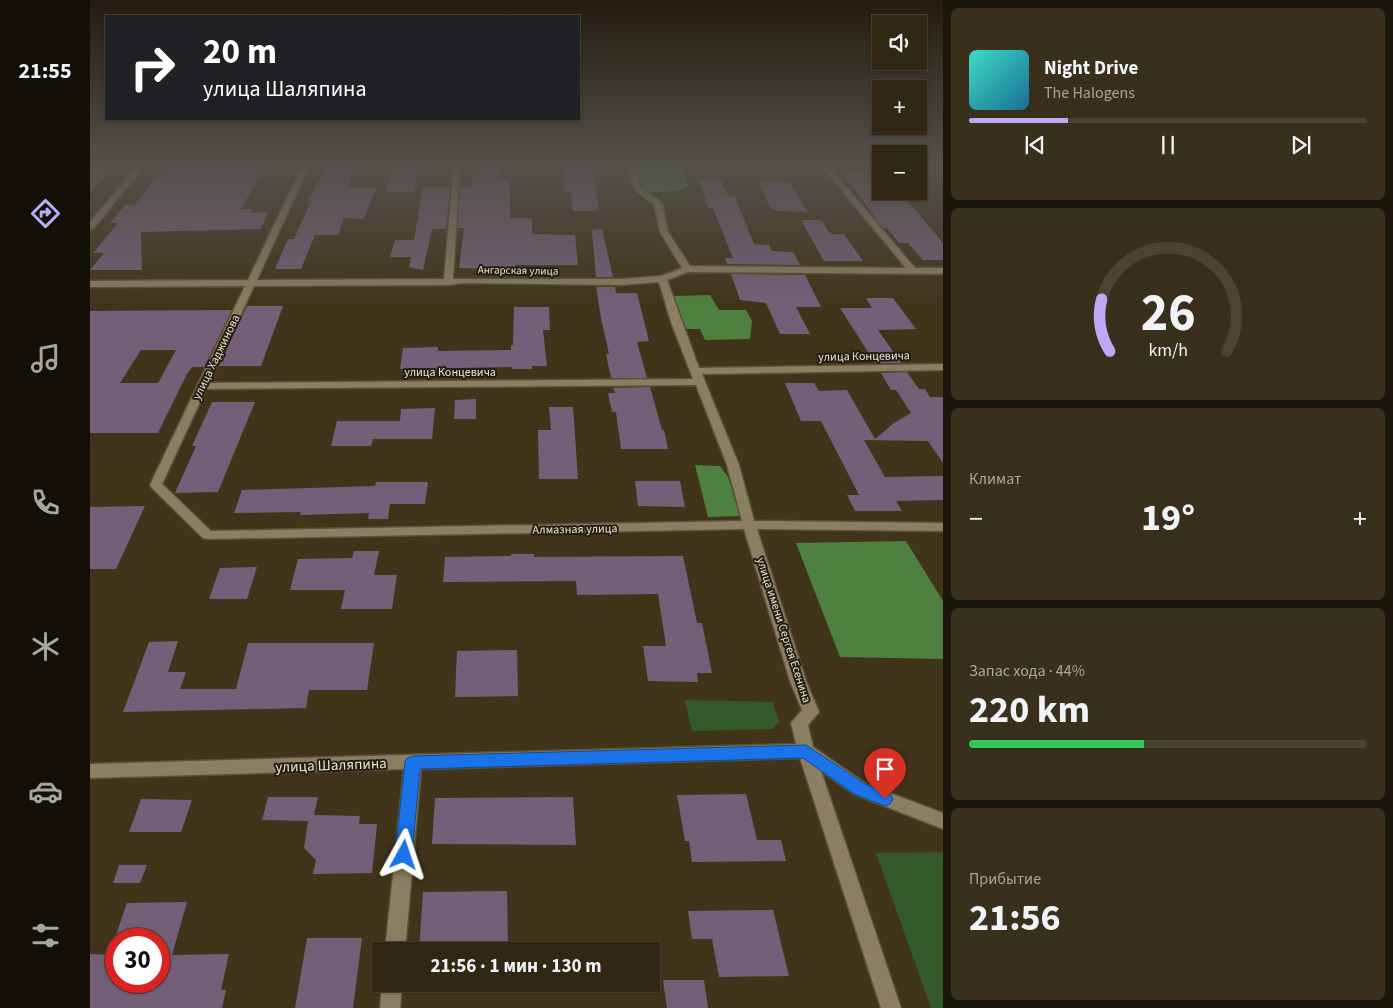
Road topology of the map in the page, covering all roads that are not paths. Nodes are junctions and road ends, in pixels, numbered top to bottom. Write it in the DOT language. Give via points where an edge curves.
graph roads {
  1 [pos="103,211"];
  2 [pos="285,211"];
  3 [pos="453,211"];
  4 [pos="660,211"];
  5 [pos="862,211"];
  6 [pos="90,227"];
  7 [pos="687,268"];
  8 [pos="912,271"];
  9 [pos="943,271"];
  10 [pos="662,279"];
  11 [pos="253,282"];
  12 [pos="448,282"];
  13 [pos="90,284"];
  14 [pos="943,367"];
  15 [pos="697,376"];
  16 [pos="201,386"];
  17 [pos="749,526"];
  18 [pos="943,527"];
  19 [pos="208,535"];
  20 [pos="806,751"];
  21 [pos="413,762"];
  22 [pos="90,772"];
  23 [pos="943,821"];
  24 [pos="396,942"];
  25 [pos="391,992"];
  26 [pos="390,1008"];
  27 [pos="891,1008"];
  1 -- 6 [label="street"];
  2 -- 11 [label="street, улица Хаджинова"];
  3 -- 12 [label="street"];
  4 -- 7 [label="street" via="664,232"];
  5 -- 8 [label="street"];
  7 -- 8 [label="street, Ангарская улица"];
  7 -- 10 [label="street, Ангарская улица"];
  8 -- 9 [label="street, Ангарская улица"];
  10 -- 12 [label="street, Ангарская улица"];
  10 -- 15 [label="street, улица имени Сергея Есенина"];
  11 -- 12 [label="street, Ангарская улица"];
  11 -- 13 [label="street, Ангарская улица"];
  11 -- 16 [label="street, улица Хаджинова"];
  14 -- 15 [label="street, улица Концевича"];
  15 -- 16 [label="street, улица Концевича"];
  15 -- 17 [label="street, улица имени Сергея Есенина" via="733,465"];
  16 -- 19 [label="street, улица Хаджинова" via="156,485"];
  17 -- 18 [label="street, Алмазная улица"];
  17 -- 19 [label="street, Алмазная улица"];
  17 -- 20 [label="street, улица имени Сергея Есенина" via="798,681 811,712 798,723"];
  20 -- 21 [label="street, улица Шаляпина"];
  20 -- 23 [label="street" via="860,789"];
  20 -- 27 [label="street, улица имени Сергея Есенина"];
  21 -- 22 [label="street, улица Шаляпина"];
  21 -- 24 [label="street"];
  25 -- 26 [label="street"];
}
